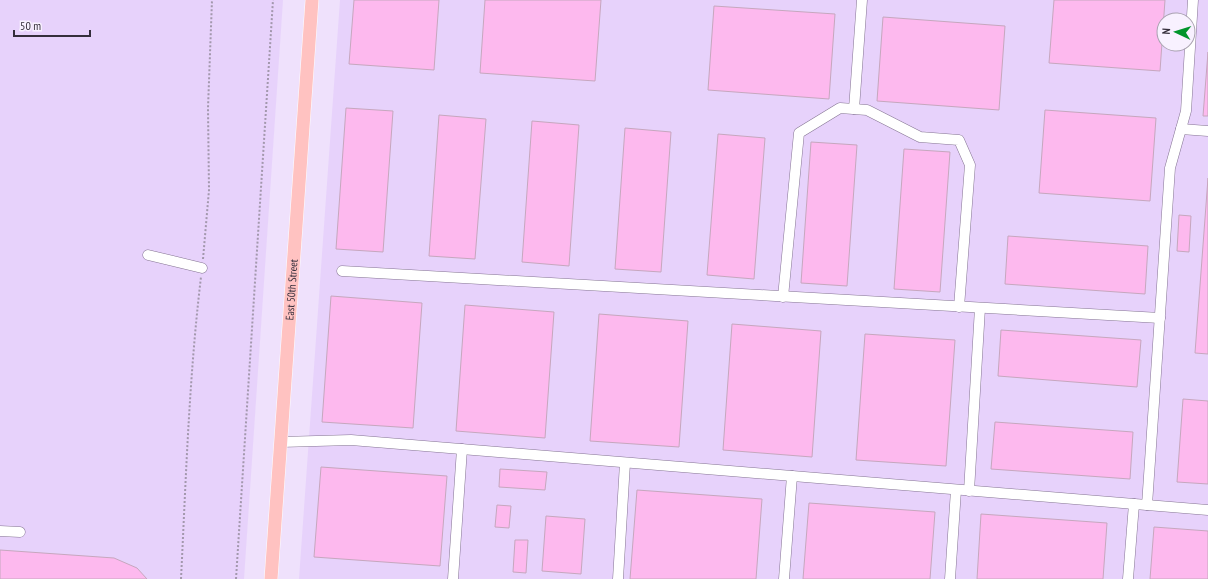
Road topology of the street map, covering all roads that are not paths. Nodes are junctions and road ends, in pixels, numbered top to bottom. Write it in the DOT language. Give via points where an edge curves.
graph roads {
  1 [pos="312,0"];
  2 [pos="862,0"];
  3 [pos="1193,0"];
  4 [pos="854,109"];
  5 [pos="1181,129"];
  6 [pos="1208,131"];
  7 [pos="148,255"];
  8 [pos="202,268"];
  9 [pos="342,271"];
  10 [pos="783,297"];
  11 [pos="959,307"];
  12 [pos="980,308"];
  13 [pos="1160,318"];
  14 [pos="281,442"];
  15 [pos="462,450"];
  16 [pos="625,463"];
  17 [pos="792,476"];
  18 [pos="956,490"];
  19 [pos="969,491"];
  20 [pos="1134,504"];
  21 [pos="1147,505"];
  22 [pos="1208,510"];
  23 [pos="0,531"];
  24 [pos="20,532"];
  25 [pos="271,579"];
  26 [pos="453,579"];
  27 [pos="618,579"];
  28 [pos="784,579"];
  29 [pos="950,579"];
  30 [pos="1128,579"];
  1 -- 14 [label="main road, East 50th Street"];
  2 -- 4 [label="lane"];
  3 -- 5 [label="lane" via="1186,110"];
  4 -- 10 [label="lane" via="840,108 799,133"];
  4 -- 11 [label="lane" via="867,110 920,137 959,140 970,165"];
  5 -- 6 [label="lane"];
  5 -- 13 [label="lane" via="1170,168"];
  7 -- 8 [label="lane"];
  9 -- 10 [label="lane"];
  10 -- 11 [label="lane"];
  11 -- 12 [label="lane"];
  12 -- 13 [label="lane"];
  12 -- 19 [label="lane"];
  13 -- 21 [label="lane"];
  14 -- 15 [label="lane" via="351,440"];
  14 -- 25 [label="main road, East 50th Street"];
  15 -- 16 [label="lane"];
  15 -- 26 [label="lane"];
  16 -- 17 [label="lane"];
  16 -- 27 [label="lane"];
  17 -- 18 [label="lane"];
  17 -- 28 [label="lane"];
  18 -- 19 [label="lane"];
  18 -- 29 [label="lane"];
  19 -- 20 [label="lane"];
  20 -- 21 [label="lane"];
  20 -- 30 [label="lane"];
  21 -- 22 [label="lane"];
  23 -- 24 [label="lane"];
}
